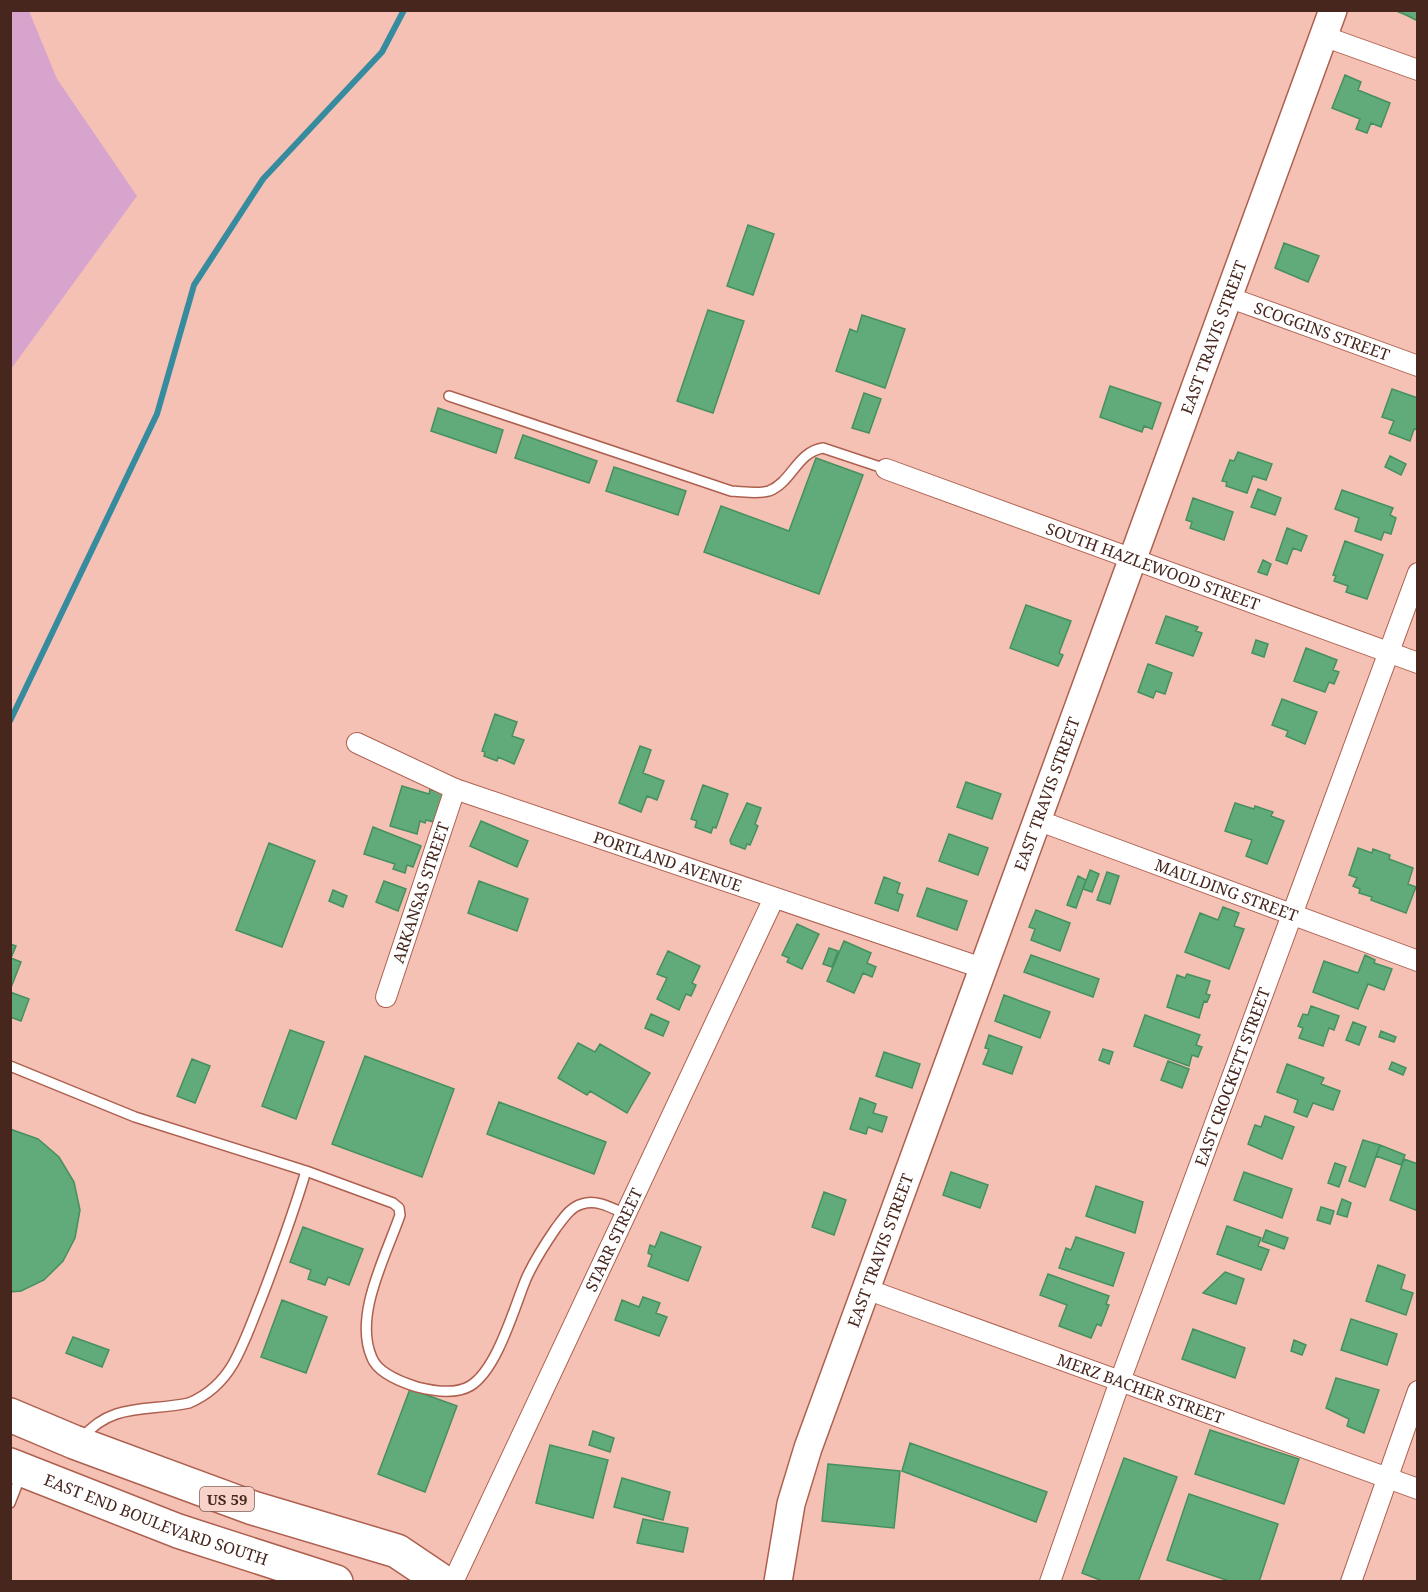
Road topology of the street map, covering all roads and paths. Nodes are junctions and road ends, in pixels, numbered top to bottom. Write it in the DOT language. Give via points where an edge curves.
graph roads {
  1 [pos="1333,10"];
  2 [pos="1323,36"];
  3 [pos="1418,70"];
  4 [pos="1228,297"];
  5 [pos="1418,366"];
  6 [pos="449,396"];
  7 [pos="886,469"];
  8 [pos="1133,559"];
  9 [pos="1418,573"];
  10 [pos="1388,652"];
  11 [pos="1418,663"];
  12 [pos="357,743"];
  13 [pos="455,789"];
  14 [pos="1037,820"];
  15 [pos="774,898"];
  16 [pos="1292,914"];
  17 [pos="1418,961"];
  18 [pos="982,968"];
  19 [pos="386,997"];
  20 [pos="10,1066"];
  21 [pos="306,1171"];
  22 [pos="626,1214"];
  23 [pos="866,1289"];
  24 [pos="1120,1381"];
  25 [pos="1418,1391"];
  26 [pos="10,1415"];
  27 [pos="78,1443"];
  28 [pos="17,1468"];
  29 [pos="1386,1477"];
  30 [pos="1418,1489"];
  31 [pos="10,1503"];
  32 [pos="336,1581"];
  33 [pos="443,1581"];
  34 [pos="453,1581"];
  35 [pos="778,1581"];
  36 [pos="1050,1581"];
  37 [pos="1351,1581"];
  1 -- 2 [label="street, EAST TRAVIS STREET"];
  2 -- 3 [label="street"];
  2 -- 4 [label="street, EAST TRAVIS STREET"];
  4 -- 5 [label="street, SCOGGINS STREET"];
  4 -- 8 [label="street, EAST TRAVIS STREET"];
  6 -- 7 [label="lane" via="731,491 766,492 781,484 802,458 823,448"];
  7 -- 8 [label="street, SOUTH HAZLEWOOD STREET"];
  8 -- 10 [label="street, SOUTH HAZLEWOOD STREET"];
  8 -- 14 [label="street, EAST TRAVIS STREET"];
  9 -- 10 [label="street, EAST CROCKETT STREET"];
  10 -- 11 [label="street, SOUTH HAZLEWOOD STREET"];
  10 -- 16 [label="street, EAST CROCKETT STREET"];
  12 -- 13 [label="street, PORTLAND AVENUE"];
  13 -- 15 [label="street, PORTLAND AVENUE"];
  13 -- 19 [label="street, ARKANSAS STREET"];
  14 -- 16 [label="street, MAULDING STREET"];
  14 -- 18 [label="street, EAST TRAVIS STREET"];
  15 -- 18 [label="street, PORTLAND AVENUE"];
  15 -- 22 [label="street, STARR STREET"];
  16 -- 17 [label="street, MAULDING STREET"];
  16 -- 24 [label="street, EAST CROCKETT STREET"];
  18 -- 23 [label="street, EAST TRAVIS STREET"];
  20 -- 21 [label="lane" via="135,1117"];
  21 -- 22 [label="lane" via="399,1208 400,1215 367,1310 365,1337 373,1362 382,1371 432,1390 458,1391 479,1380 539,1254 571,1210 593,1202"];
  21 -- 27 [label="lane" via="251,1325 222,1378 189,1403 113,1413 91,1427"];
  22 -- 34 [label="street, STARR STREET"];
  23 -- 24 [label="street, MERZ BACHER STREET"];
  23 -- 35 [label="street, EAST TRAVIS STREET" via="799,1475"];
  24 -- 29 [label="street, MERZ BACHER STREET"];
  24 -- 36 [label="street, EAST CROCKETT STREET"];
  25 -- 29 [label="street"];
  26 -- 27 [label="highway, US 59"];
  27 -- 33 [label="highway, US 59" via="253,1508 397,1551"];
  28 -- 31 [label="lane"];
  28 -- 32 [label="highway, EAST END BOULEVARD SOUTH" via="199,1538"];
  29 -- 30 [label="street, MERZ BACHER STREET"];
  29 -- 37 [label="street"];
}
